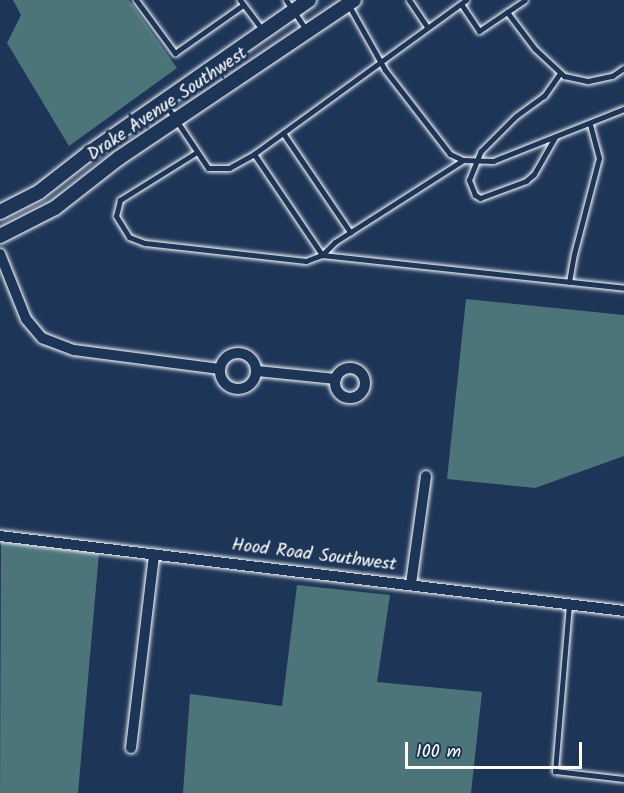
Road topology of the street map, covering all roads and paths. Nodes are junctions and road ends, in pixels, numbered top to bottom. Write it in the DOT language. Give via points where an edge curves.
graph roads {
  1 [pos="136,0"];
  2 [pos="309,0"];
  3 [pos="410,0"];
  4 [pos="466,0"];
  5 [pos="525,0"];
  6 [pos="349,1"];
  7 [pos="242,2"];
  8 [pos="460,4"];
  9 [pos="290,5"];
  10 [pos="507,12"];
  11 [pos="427,27"];
  12 [pos="263,31"];
  13 [pos="308,32"];
  14 [pos="380,61"];
  15 [pos="624,68"];
  16 [pos="560,73"];
  17 [pos="164,102"];
  18 [pos="624,109"];
  19 [pos="176,120"];
  20 [pos="590,124"];
  21 [pos="283,133"];
  22 [pos="555,137"];
  23 [pos="197,152"];
  24 [pos="254,154"];
  25 [pos="463,160"];
  26 [pos="477,162"];
  27 [pos="0,212"];
  28 [pos="350,232"];
  29 [pos="0,236"];
  30 [pos="0,254"];
  31 [pos="322,255"];
  32 [pos="569,282"];
  33 [pos="624,288"];
  34 [pos="220,369"];
  35 [pos="256,371"];
  36 [pos="336,379"];
  37 [pos="426,476"];
  38 [pos="0,536"];
  39 [pos="154,554"];
  40 [pos="411,584"];
  41 [pos="569,604"];
  42 [pos="624,611"];
  43 [pos="131,748"];
  44 [pos="624,779"];
  1 -- 7 [label="lane" via="175,53"];
  2 -- 9 [label="street, Drake Avenue Southwest"];
  3 -- 11 [label="lane"];
  4 -- 8 [label="lane"];
  5 -- 10 [label="lane"];
  6 -- 13 [label="street, Drake Avenue Southwest"];
  6 -- 14 [label="lane"];
  7 -- 12 [label="lane"];
  8 -- 10 [label="lane" via="479,31"];
  8 -- 11 [label="lane"];
  9 -- 12 [label="street, Drake Avenue Southwest"];
  9 -- 13 [label="lane"];
  10 -- 16 [label="lane" via="535,49"];
  11 -- 14 [label="lane"];
  12 -- 17 [label="street, Drake Avenue Southwest"];
  13 -- 19 [label="street, Drake Avenue Southwest"];
  14 -- 21 [label="lane"];
  14 -- 25 [label="lane" via="450,154"];
  15 -- 16 [label="lane" via="612,76 588,81"];
  16 -- 26 [label="lane" via="536,104 516,116 488,142"];
  17 -- 19 [label="lane"];
  17 -- 27 [label="street, Drake Avenue Southwest" via="39,192"];
  18 -- 20 [label="lane"];
  19 -- 23 [label="lane"];
  19 -- 29 [label="street, Drake Avenue Southwest" via="55,208"];
  20 -- 22 [label="lane"];
  20 -- 32 [label="lane" via="599,158"];
  21 -- 24 [label="lane"];
  21 -- 28 [label="lane"];
  22 -- 26 [label="lane" via="492,161"];
  22 -- 26 [label="lane" via="526,181 480,198 474,195 469,180"];
  23 -- 24 [label="lane" via="207,168 229,168"];
  23 -- 31 [label="lane" via="120,200 116,216 129,237 145,243 306,261"];
  24 -- 31 [label="lane"];
  25 -- 26 [label="lane"];
  25 -- 28 [label="lane"];
  28 -- 31 [label="lane"];
  30 -- 34 [label="street" via="26,319 42,338 74,350"];
  31 -- 32 [label="lane"];
  32 -- 33 [label="lane"];
  34 -- 35 [label="street" via="230,355 242,354 252,360"];
  34 -- 35 [label="street" via="222,380 237,390 253,382"];
  35 -- 36 [label="street"];
  37 -- 40 [label="street"];
  38 -- 39 [label="street, Hood Road Southwest"];
  39 -- 40 [label="street, Hood Road Southwest"];
  39 -- 43 [label="street"];
  40 -- 41 [label="street, Hood Road Southwest"];
  41 -- 42 [label="street, Hood Road Southwest"];
  41 -- 44 [label="lane" via="555,771"];
}
